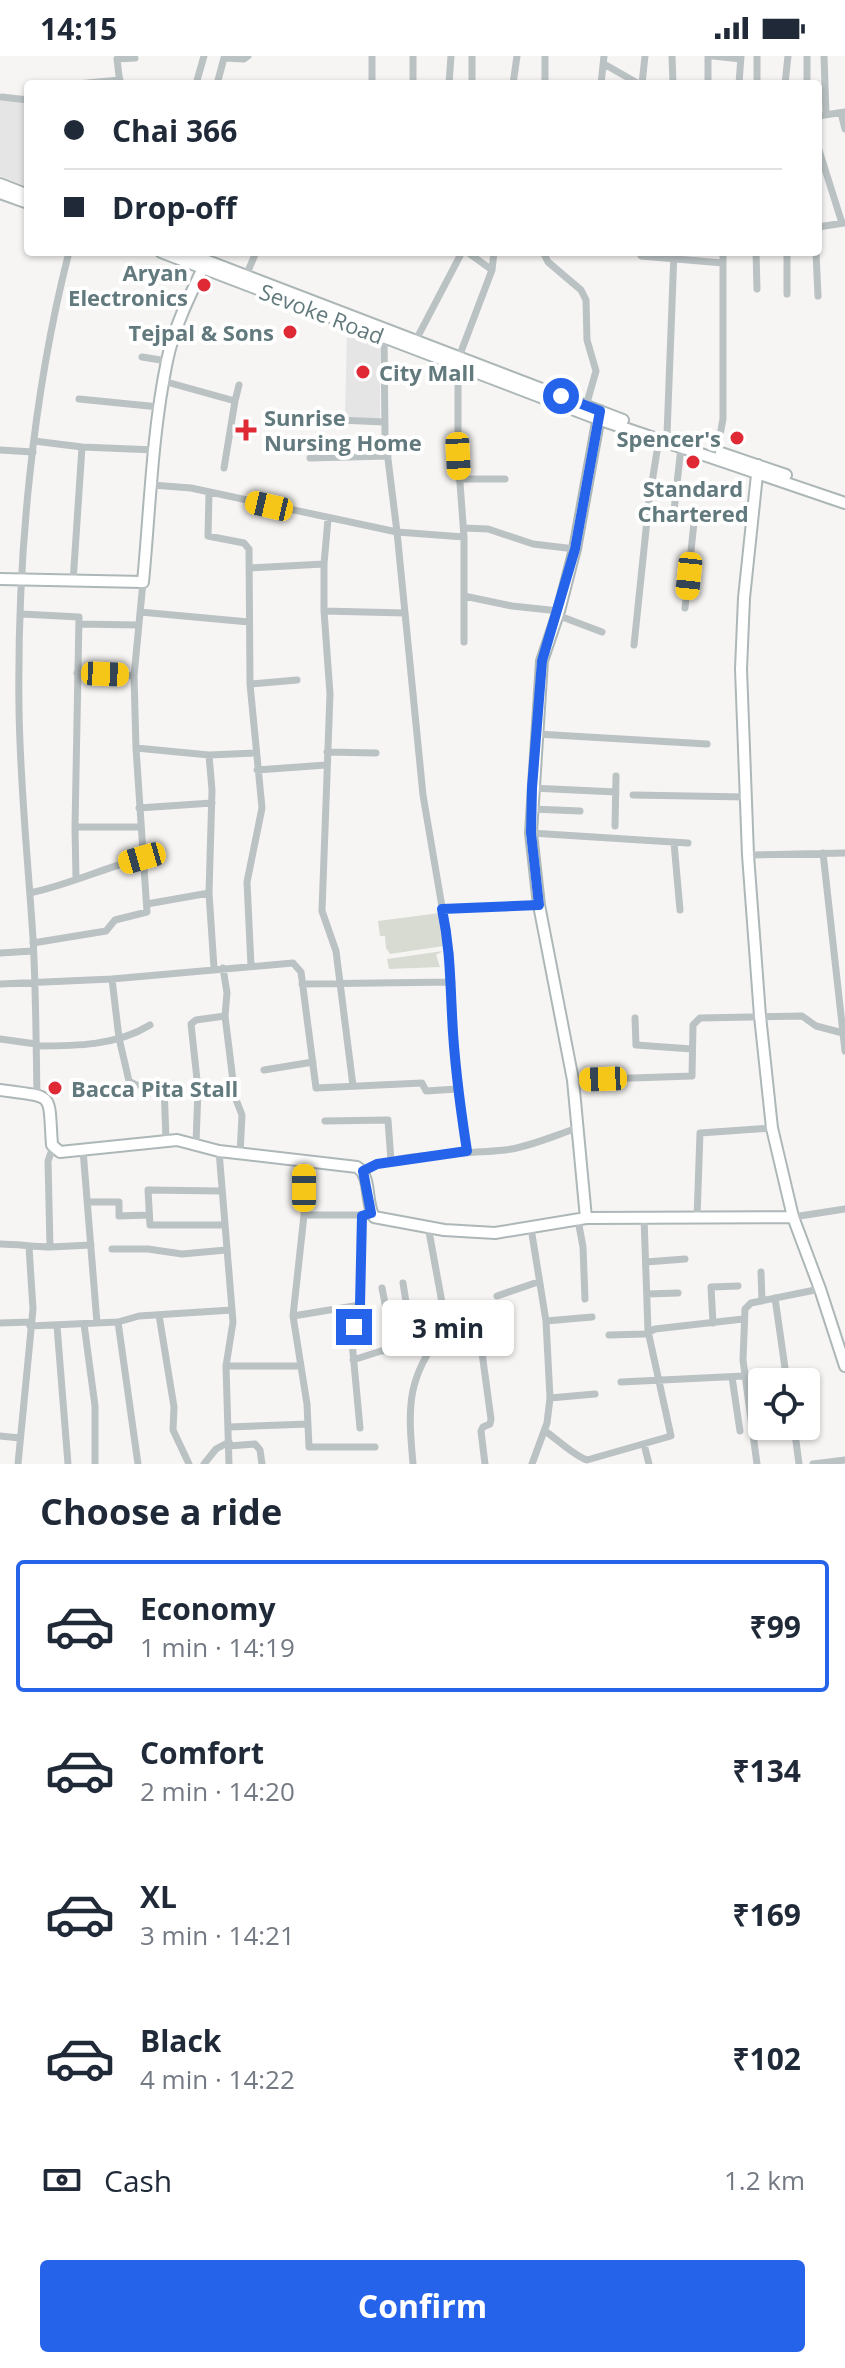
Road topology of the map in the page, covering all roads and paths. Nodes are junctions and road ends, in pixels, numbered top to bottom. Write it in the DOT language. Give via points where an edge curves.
graph roads {
  1 [pos="134,56"];
  2 [pos="204,56"];
  3 [pos="248,56"];
  4 [pos="372,56"];
  5 [pos="413,56"];
  6 [pos="451,56"];
  7 [pos="472,56"];
  8 [pos="517,56"];
  9 [pos="545,56"];
  10 [pos="645,56"];
  11 [pos="672,56"];
  12 [pos="710,56"];
  13 [pos="757,56"];
  14 [pos="788,56"];
  15 [pos="807,56"];
  16 [pos="824,56"];
  17 [pos="741,57"];
  18 [pos="604,60"];
  19 [pos="120,80"];
  20 [pos="197,80"];
  21 [pos="218,80"];
  22 [pos="372,80"];
  23 [pos="413,80"];
  24 [pos="449,80"];
  25 [pos="472,80"];
  26 [pos="514,80"];
  27 [pos="545,80"];
  28 [pos="602,80"];
  29 [pos="634,80"];
  30 [pos="641,80"];
  31 [pos="673,80"];
  32 [pos="708,80"];
  33 [pos="739,80"];
  34 [pos="757,80"];
  35 [pos="785,80"];
  36 [pos="807,80"];
  37 [pos="2,97"];
  38 [pos="24,100"];
  39 [pos="843,112"];
  40 [pos="822,115"];
  41 [pos="845,129"];
  42 [pos="822,159"];
  43 [pos="0,184"];
  44 [pos="0,193"];
  45 [pos="24,193"];
  46 [pos="24,202"];
  47 [pos="844,223"];
  48 [pos="822,226"];
  49 [pos="68,256"];
  50 [pos="176,256"];
  51 [pos="191,256"];
  52 [pos="254,256"];
  53 [pos="462,256"];
  54 [pos="470,256"];
  55 [pos="494,256"];
  56 [pos="545,256"];
  57 [pos="674,256"];
  58 [pos="680,256"];
  59 [pos="723,256"];
  60 [pos="756,256"];
  61 [pos="787,256"];
  62 [pos="816,256"];
  63 [pos="723,263"];
  64 [pos="205,264"];
  65 [pos="492,270"];
  66 [pos="246,276"];
  67 [pos="757,289"];
  68 [pos="787,294"];
  69 [pos="818,296"];
  70 [pos="385,333"];
  71 [pos="416,340"];
  72 [pos="142,357"];
  73 [pos="167,361"];
  74 [pos="459,361"];
  75 [pos="163,381"];
  76 [pos="239,385"];
  77 [pos="79,399"];
  78 [pos="235,401"];
  79 [pos="586,406"];
  80 [pos="159,407"];
  81 [pos="599,415"];
  82 [pos="294,418"];
  83 [pos="384,422"];
  84 [pos="663,437"];
  85 [pos="34,441"];
  86 [pos="82,447"];
  87 [pos="681,447"];
  88 [pos="0,450"];
  89 [pos="155,450"];
  90 [pos="33,452"];
  91 [pos="717,452"];
  92 [pos="388,456"];
  93 [pos="310,458"];
  94 [pos="224,468"];
  95 [pos="757,469"];
  96 [pos="773,474"];
  97 [pos="459,479"];
  98 [pos="505,479"];
  99 [pos="152,485"];
  100 [pos="209,493"];
  101 [pos="845,496"];
  102 [pos="845,503"];
  103 [pos="328,519"];
  104 [pos="464,528"];
  105 [pos="397,532"];
  106 [pos="464,537"];
  107 [pos="575,549"];
  108 [pos="324,564"];
  109 [pos="249,568"];
  110 [pos="0,579"];
  111 [pos="23,579"];
  112 [pos="73,582"];
  113 [pos="143,582"];
  114 [pos="464,596"];
  115 [pos="685,608"];
  116 [pos="324,611"];
  117 [pos="140,612"];
  118 [pos="405,613"];
  119 [pos="558,613"];
  120 [pos="22,614"];
  121 [pos="249,622"];
  122 [pos="79,624"];
  123 [pos="138,625"];
  124 [pos="602,632"];
  125 [pos="464,642"];
  126 [pos="634,645"];
  127 [pos="77,673"];
  128 [pos="134,676"];
  129 [pos="297,680"];
  130 [pos="250,684"];
  131 [pos="537,734"];
  132 [pos="707,744"];
  133 [pos="136,748"];
  134 [pos="327,752"];
  135 [pos="256,753"];
  136 [pos="376,753"];
  137 [pos="209,755"];
  138 [pos="326,765"];
  139 [pos="257,770"];
  140 [pos="616,776"];
  141 [pos="532,788"];
  142 [pos="616,792"];
  143 [pos="633,795"];
  144 [pos="746,797"];
  145 [pos="212,803"];
  146 [pos="139,808"];
  147 [pos="532,809"];
  148 [pos="580,811"];
  149 [pos="615,826"];
  150 [pos="75,827"];
  151 [pos="140,827"];
  152 [pos="531,833"];
  153 [pos="674,843"];
  154 [pos="688,843"];
  155 [pos="823,853"];
  156 [pos="845,853"];
  157 [pos="748,855"];
  158 [pos="142,858"];
  159 [pos="76,879"];
  160 [pos="30,893"];
  161 [pos="209,893"];
  162 [pos="147,904"];
  163 [pos="539,905"];
  164 [pos="442,909"];
  165 [pos="680,910"];
  166 [pos="33,947"];
  167 [pos="0,953"];
  168 [pos="251,966"];
  169 [pos="214,968"];
  170 [pos="223,968"];
  171 [pos="112,979"];
  172 [pos="341,982"];
  173 [pos="452,982"];
  174 [pos="35,983"];
  175 [pos="0,984"];
  176 [pos="302,984"];
  177 [pos="225,1016"];
  178 [pos="760,1016"];
  179 [pos="635,1018"];
  180 [pos="150,1025"];
  181 [pos="844,1037"];
  182 [pos="119,1038"];
  183 [pos="0,1039"];
  184 [pos="36,1045"];
  185 [pos="692,1049"];
  186 [pos="845,1051"];
  187 [pos="313,1062"];
  188 [pos="264,1070"];
  189 [pos="163,1074"];
  190 [pos="573,1080"];
  191 [pos="164,1085"];
  192 [pos="353,1086"];
  193 [pos="457,1089"];
  194 [pos="0,1090"];
  195 [pos="37,1096"];
  196 [pos="325,1121"];
  197 [pos="578,1128"];
  198 [pos="772,1128"];
  199 [pos="166,1140"];
  200 [pos="196,1143"];
  201 [pos="53,1147"];
  202 [pos="83,1150"];
  203 [pos="219,1151"];
  204 [pos="467,1151"];
  205 [pos="240,1154"];
  206 [pos="304,1160"];
  207 [pos="391,1161"];
  208 [pos="363,1171"];
  209 [pos="221,1191"];
  210 [pos="87,1202"];
  211 [pos="845,1209"];
  212 [pos="148,1215"];
  213 [pos="304,1215"];
  214 [pos="366,1215"];
  215 [pos="793,1217"];
  216 [pos="644,1218"];
  217 [pos="697,1218"];
  218 [pos="582,1219"];
  219 [pos="224,1225"];
  220 [pos="428,1226"];
  221 [pos="531,1228"];
  222 [pos="0,1244"];
  223 [pos="91,1245"];
  224 [pos="29,1247"];
  225 [pos="50,1247"];
  226 [pos="112,1249"];
  227 [pos="226,1250"];
  228 [pos="685,1259"];
  229 [pos="646,1262"];
  230 [pos="761,1272"];
  231 [pos="538,1282"];
  232 [pos="403,1283"];
  233 [pos="738,1286"];
  234 [pos="382,1288"];
  235 [pos="820,1289"];
  236 [pos="678,1293"];
  237 [pos="647,1294"];
  238 [pos="497,1296"];
  239 [pos="775,1298"];
  240 [pos="585,1299"];
  241 [pos="762,1301"];
  242 [pos="360,1305"];
  243 [pos="232,1310"];
  244 [pos="159,1315"];
  245 [pos="293,1316"];
  246 [pos="592,1317"];
  247 [pos="743,1319"];
  248 [pos="546,1321"];
  249 [pos="118,1322"];
  250 [pos="0,1323"];
  251 [pos="97,1323"];
  252 [pos="713,1323"];
  253 [pos="30,1324"];
  254 [pos="84,1324"];
  255 [pos="57,1326"];
  256 [pos="648,1331"];
  257 [pos="609,1335"];
  258 [pos="449,1341"];
  259 [pos="435,1343"];
  260 [pos="413,1346"];
  261 [pos="394,1349"];
  262 [pos="844,1358"];
  263 [pos="353,1360"];
  264 [pos="226,1366"];
  265 [pos="299,1366"];
  266 [pos="785,1368"];
  267 [pos="744,1376"];
  268 [pos="732,1377"];
  269 [pos="621,1382"];
  270 [pos="661,1382"];
  271 [pos="595,1394"];
  272 [pos="550,1398"];
  273 [pos="308,1424"];
  274 [pos="229,1427"];
  275 [pos="360,1428"];
  276 [pos="545,1431"];
  277 [pos="740,1431"];
  278 [pos="0,1436"];
  279 [pos="20,1438"];
  280 [pos="796,1440"];
  281 [pos="229,1444"];
  282 [pos="644,1444"];
  283 [pos="375,1447"];
  284 [pos="845,1460"];
  285 [pos="18,1464"];
  286 [pos="68,1464"];
  287 [pos="95,1464"];
  288 [pos="138,1464"];
  289 [pos="189,1464"];
  290 [pos="204,1464"];
  291 [pos="229,1464"];
  292 [pos="262,1464"];
  293 [pos="413,1464"];
  294 [pos="485,1464"];
  295 [pos="532,1464"];
  296 [pos="649,1464"];
  297 [pos="757,1464"];
  298 [pos="799,1464"];
  299 [pos="813,1464"];
  1 -- 19 [label="street" via="117,59"];
  2 -- 20 [label="street"];
  3 -- 21 [label="street" via="224,58"];
  4 -- 22 [label="street"];
  5 -- 23 [label="street"];
  6 -- 24 [label="street"];
  7 -- 25 [label="street"];
  8 -- 26 [label="street"];
  9 -- 27 [label="street"];
  10 -- 30 [label="street"];
  11 -- 31 [label="street"];
  12 -- 17 [label="street"];
  12 -- 32 [label="street"];
  13 -- 34 [label="street"];
  14 -- 35 [label="street"];
  15 -- 36 [label="street"];
  16 -- 40 [label="street"];
  17 -- 33 [label="street"];
  18 -- 28 [label="street"];
  18 -- 29 [label="street"];
  37 -- 38 [label="street"];
  39 -- 40 [label="street"];
  39 -- 41 [label="street"];
  42 -- 47 [label="street"];
  43 -- 45 [label="street"];
  44 -- 46 [label="street"];
  47 -- 48 [label="street"];
  49 -- 85 [label="street"];
  50 -- 64 [label="street, Sevoke Road"];
  51 -- 64 [label="street, Sevoke Road"];
  52 -- 66 [label="street"];
  53 -- 71 [label="street"];
  54 -- 65 [label="street"];
  55 -- 65 [label="street"];
  56 -- 79 [label="street" via="586,300 587,340 596,371"];
  57 -- 84 [label="street"];
  58 -- 63 [label="street"];
  59 -- 63 [label="street"];
  60 -- 67 [label="street"];
  61 -- 68 [label="street"];
  62 -- 69 [label="street"];
  63 -- 91 [label="street" via="723,419"];
  64 -- 66 [label="street, Sevoke Road"];
  64 -- 70 [label="street, Sevoke Road"];
  64 -- 73 [label="street"];
  65 -- 74 [label="street"];
  66 -- 70 [label="street, Sevoke Road"];
  70 -- 71 [label="street, Sevoke Road"];
  70 -- 74 [label="street, Sevoke Road"];
  70 -- 83 [label="street"];
  71 -- 74 [label="street, Sevoke Road"];
  72 -- 73 [label="street"];
  73 -- 75 [label="street"];
  74 -- 79 [label="street, Sevoke Road"];
  74 -- 81 [label="street, Sevoke Road"];
  74 -- 97 [label="street"];
  75 -- 78 [label="street"];
  75 -- 80 [label="street"];
  76 -- 78 [label="street"];
  77 -- 80 [label="street"];
  78 -- 94 [label="street"];
  79 -- 81 [label="street, Sevoke Road"];
  80 -- 89 [label="street"];
  81 -- 84 [label="street, Sevoke Road"];
  81 -- 107 [label="street"];
  82 -- 83 [label="street"];
  83 -- 92 [label="street"];
  84 -- 87 [label="street, Sevoke Road"];
  84 -- 91 [label="street, Sevoke Road"];
  84 -- 126 [label="street" via="649,501"];
  85 -- 86 [label="street"];
  85 -- 90 [label="street"];
  86 -- 89 [label="street"];
  86 -- 112 [label="street"];
  87 -- 95 [label="street, Sevoke Road"];
  87 -- 115 [label="street" via="674,511 695,513"];
  88 -- 90 [label="street"];
  89 -- 99 [label="street"];
  90 -- 111 [label="street"];
  91 -- 95 [label="street, Sevoke Road"];
  92 -- 93 [label="street"];
  92 -- 105 [label="street"];
  95 -- 96 [label="street, Sevoke Road"];
  95 -- 144 [label="street" via="741,634"];
  96 -- 101 [label="street, Sevoke Road"];
  96 -- 102 [label="street, Sevoke Road"];
  97 -- 98 [label="street"];
  97 -- 104 [label="street"];
  99 -- 100 [label="street"];
  99 -- 113 [label="street"];
  100 -- 103 [label="street"];
  100 -- 109 [label="street" via="207,534 248,545"];
  103 -- 105 [label="street"];
  103 -- 108 [label="street"];
  104 -- 106 [label="street"];
  104 -- 107 [label="street"];
  105 -- 106 [label="street"];
  105 -- 118 [label="street"];
  106 -- 114 [label="street"];
  107 -- 119 [label="street"];
  108 -- 109 [label="street"];
  108 -- 116 [label="street"];
  109 -- 121 [label="street"];
  110 -- 111 [label="street"];
  111 -- 112 [label="street"];
  111 -- 120 [label="street"];
  112 -- 113 [label="street"];
  113 -- 117 [label="street"];
  114 -- 119 [label="street"];
  114 -- 125 [label="street"];
  116 -- 118 [label="street"];
  116 -- 134 [label="street" via="330,685"];
  117 -- 121 [label="street"];
  117 -- 123 [label="street"];
  118 -- 164 [label="street" via="423,795"];
  119 -- 124 [label="street"];
  119 -- 131 [label="street" via="542,661"];
  120 -- 122 [label="street" via="79,617"];
  120 -- 160 [label="street" via="19,706"];
  121 -- 130 [label="street"];
  122 -- 123 [label="street"];
  122 -- 127 [label="street"];
  123 -- 128 [label="street"];
  127 -- 128 [label="street"];
  127 -- 150 [label="street"];
  128 -- 133 [label="street"];
  129 -- 130 [label="street"];
  130 -- 135 [label="street"];
  131 -- 132 [label="street"];
  131 -- 141 [label="street"];
  133 -- 137 [label="street"];
  133 -- 146 [label="street"];
  134 -- 136 [label="street"];
  134 -- 138 [label="street"];
  135 -- 137 [label="street"];
  135 -- 139 [label="street"];
  137 -- 145 [label="street"];
  138 -- 139 [label="street"];
  138 -- 172 [label="street" via="322,911"];
  139 -- 168 [label="street" via="262,818 247,882"];
  140 -- 142 [label="street"];
  141 -- 142 [label="street"];
  141 -- 147 [label="street"];
  142 -- 149 [label="street"];
  143 -- 144 [label="street"];
  144 -- 157 [label="street"];
  145 -- 146 [label="street"];
  145 -- 161 [label="street"];
  146 -- 151 [label="street"];
  147 -- 148 [label="street"];
  147 -- 152 [label="street"];
  150 -- 151 [label="street"];
  150 -- 159 [label="street"];
  151 -- 158 [label="street"];
  152 -- 153 [label="street"];
  152 -- 163 [label="street"];
  153 -- 154 [label="street"];
  153 -- 165 [label="street"];
  155 -- 156 [label="street"];
  155 -- 157 [label="street"];
  155 -- 181 [label="street"];
  157 -- 178 [label="street"];
  158 -- 159 [label="street"];
  158 -- 162 [label="street"];
  159 -- 160 [label="street"];
  160 -- 166 [label="street"];
  161 -- 162 [label="street"];
  161 -- 169 [label="street"];
  162 -- 166 [label="street" via="147,912 115,920 106,931"];
  163 -- 164 [label="street"];
  163 -- 190 [label="street"];
  164 -- 173 [label="street"];
  166 -- 167 [label="street"];
  166 -- 174 [label="street"];
  168 -- 170 [label="street"];
  168 -- 176 [label="street" via="295,964"];
  169 -- 170 [label="street"];
  169 -- 171 [label="street"];
  170 -- 177 [label="street"];
  171 -- 174 [label="street"];
  171 -- 182 [label="street"];
  172 -- 173 [label="street"];
  172 -- 176 [label="street"];
  172 -- 192 [label="street"];
  173 -- 193 [label="street"];
  174 -- 175 [label="street"];
  174 -- 184 [label="street"];
  176 -- 187 [label="street"];
  177 -- 200 [label="street" via="191,1024 198,1089"];
  177 -- 205 [label="street" via="242,1115"];
  178 -- 181 [label="street" via="803,1016"];
  178 -- 185 [label="street" via="697,1019"];
  178 -- 198 [label="street"];
  179 -- 185 [label="street" via="636,1045"];
  180 -- 182 [label="street"];
  181 -- 186 [label="street"];
  182 -- 184 [label="street"];
  182 -- 191 [label="street" via="129,1081"];
  183 -- 184 [label="street"];
  184 -- 195 [label="street"];
  185 -- 190 [label="street" via="692,1076"];
  187 -- 188 [label="street"];
  187 -- 192 [label="street" via="316,1088"];
  189 -- 191 [label="street"];
  190 -- 197 [label="street"];
  191 -- 199 [label="street"];
  192 -- 193 [label="street" via="422,1083 426,1091"];
  193 -- 204 [label="street"];
  194 -- 195 [label="street"];
  195 -- 201 [label="street" via="50,1105"];
  196 -- 207 [label="street" via="388,1120"];
  197 -- 204 [label="street" via="513,1149"];
  197 -- 218 [label="street"];
  198 -- 215 [label="street"];
  198 -- 217 [label="street" via="699,1134"];
  199 -- 200 [label="street"];
  199 -- 202 [label="street"];
  200 -- 203 [label="street"];
  201 -- 202 [label="street" via="60,1152"];
  201 -- 225 [label="street" via="48,1161"];
  202 -- 210 [label="street"];
  203 -- 205 [label="street"];
  203 -- 209 [label="street"];
  204 -- 207 [label="street"];
  205 -- 206 [label="street"];
  206 -- 208 [label="street"];
  206 -- 213 [label="street"];
  207 -- 208 [label="street"];
  208 -- 214 [label="street"];
  209 -- 212 [label="street" via="148,1190"];
  209 -- 219 [label="street"];
  210 -- 212 [label="street" via="119,1202 119,1216"];
  210 -- 223 [label="street"];
  211 -- 215 [label="street"];
  212 -- 219 [label="street" via="150,1225"];
  213 -- 214 [label="street"];
  213 -- 245 [label="street"];
  214 -- 220 [label="street"];
  214 -- 242 [label="street"];
  215 -- 217 [label="street"];
  215 -- 235 [label="street"];
  216 -- 217 [label="street"];
  216 -- 218 [label="street"];
  216 -- 229 [label="street"];
  218 -- 221 [label="street"];
  218 -- 240 [label="street"];
  219 -- 227 [label="street"];
  220 -- 221 [label="street" via="469,1233"];
  220 -- 258 [label="street"];
  221 -- 231 [label="street"];
  222 -- 224 [label="street"];
  223 -- 225 [label="street"];
  223 -- 251 [label="street"];
  224 -- 225 [label="street"];
  224 -- 253 [label="street"];
  226 -- 227 [label="street" via="182,1254"];
  227 -- 243 [label="street"];
  228 -- 229 [label="street"];
  229 -- 237 [label="street"];
  230 -- 241 [label="street"];
  231 -- 238 [label="street"];
  231 -- 248 [label="street"];
  232 -- 260 [label="street"];
  233 -- 252 [label="street" via="711,1287"];
  234 -- 261 [label="street"];
  235 -- 239 [label="street"];
  235 -- 262 [label="street"];
  236 -- 237 [label="street"];
  237 -- 256 [label="street"];
  239 -- 241 [label="street"];
  239 -- 266 [label="street"];
  241 -- 247 [label="street" via="748,1304"];
  242 -- 245 [label="street"];
  242 -- 263 [label="street"];
  243 -- 244 [label="street"];
  243 -- 264 [label="street"];
  244 -- 249 [label="street"];
  244 -- 289 [label="street" via="173,1430"];
  245 -- 265 [label="street"];
  246 -- 248 [label="street"];
  247 -- 252 [label="street"];
  247 -- 267 [label="street"];
  248 -- 272 [label="street"];
  249 -- 251 [label="street"];
  249 -- 288 [label="street"];
  250 -- 253 [label="street"];
  251 -- 254 [label="street"];
  252 -- 256 [label="street"];
  253 -- 255 [label="street"];
  253 -- 279 [label="street"];
  254 -- 255 [label="street"];
  254 -- 287 [label="street" via="95,1406"];
  255 -- 286 [label="street"];
  256 -- 257 [label="street"];
  256 -- 270 [label="street"];
  258 -- 259 [label="street"];
  258 -- 294 [label="street" via="480,1338 491,1419 481,1431"];
  259 -- 260 [label="street"];
  259 -- 293 [label="street" via="418,1370 409,1401"];
  260 -- 261 [label="street"];
  261 -- 263 [label="street"];
  263 -- 275 [label="street"];
  264 -- 265 [label="street"];
  264 -- 274 [label="street"];
  265 -- 273 [label="street"];
  267 -- 268 [label="street"];
  267 -- 297 [label="street"];
  268 -- 270 [label="street"];
  268 -- 277 [label="street"];
  269 -- 270 [label="street"];
  270 -- 282 [label="street" via="671,1436"];
  271 -- 272 [label="street"];
  272 -- 276 [label="street"];
  273 -- 274 [label="street"];
  273 -- 283 [label="street" via="309,1447"];
  274 -- 281 [label="street"];
  276 -- 282 [label="street" via="587,1460"];
  276 -- 295 [label="street"];
  278 -- 279 [label="street"];
  279 -- 285 [label="street"];
  280 -- 298 [label="street"];
  281 -- 290 [label="street" via="216,1449"];
  281 -- 291 [label="street"];
  281 -- 292 [label="street" via="255,1444"];
  282 -- 296 [label="street"];
  284 -- 299 [label="street"];
}
